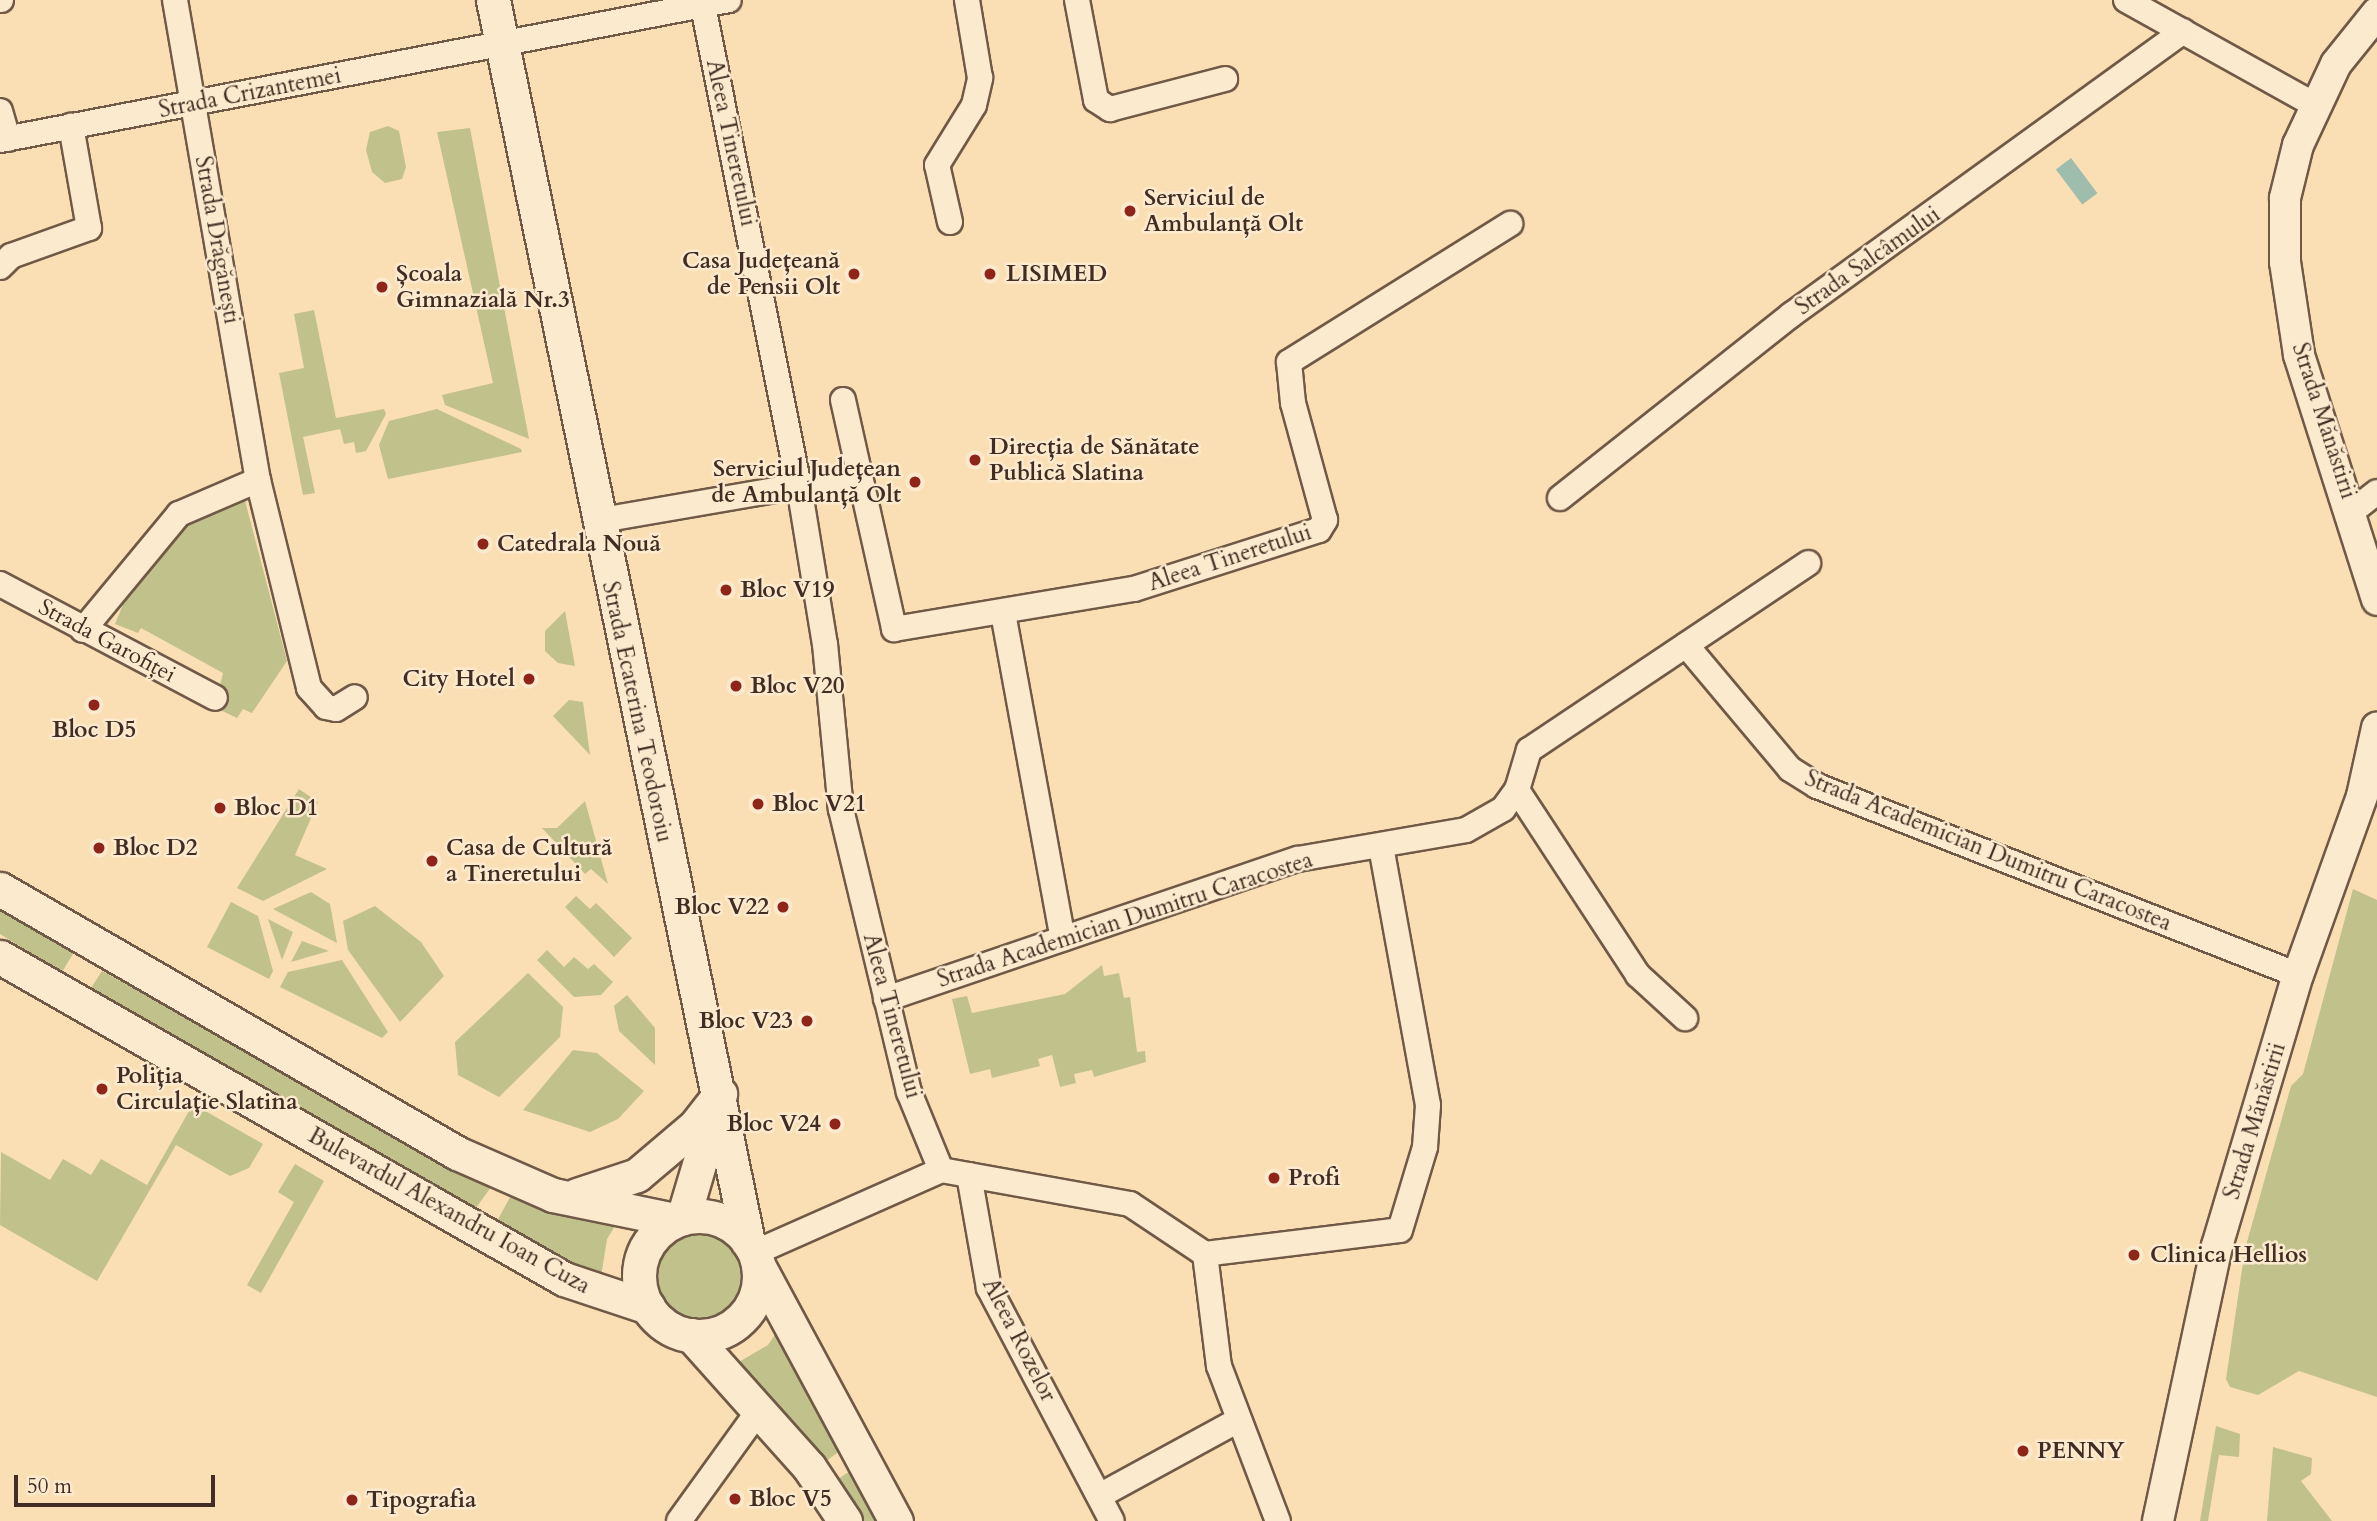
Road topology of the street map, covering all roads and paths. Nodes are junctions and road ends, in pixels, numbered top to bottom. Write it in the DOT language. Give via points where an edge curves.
graph roads {
  1 [pos="175,0"];
  2 [pos="494,0"];
  3 [pos="729,0"];
  4 [pos="968,0"];
  5 [pos="1077,0"];
  6 [pos="2126,0"];
  7 [pos="687,6"];
  8 [pos="2377,13"];
  9 [pos="2183,31"];
  10 [pos="500,44"];
  11 [pos="1225,79"];
  12 [pos="193,104"];
  13 [pos="2313,104"];
  14 [pos="0,111"];
  15 [pos="71,127"];
  16 [pos="4,140"];
  17 [pos="950,222"];
  18 [pos="1510,224"];
  19 [pos="0,267"];
  20 [pos="843,400"];
  21 [pos="258,481"];
  22 [pos="799,486"];
  23 [pos="862,486"];
  24 [pos="2377,492"];
  25 [pos="1560,498"];
  26 [pos="2354,510"];
  27 [pos="596,521"];
  28 [pos="1808,563"];
  29 [pos="0,584"];
  30 [pos="2377,600"];
  31 [pos="1003,613"];
  32 [pos="83,630"];
  33 [pos="1686,645"];
  34 [pos="355,697"];
  35 [pos="215,698"];
  36 [pos="2377,728"];
  37 [pos="1517,790"];
  38 [pos="1381,846"];
  39 [pos="0,890"];
  40 [pos="1063,939"];
  41 [pos="0,957"];
  42 [pos="2298,975"];
  43 [pos="886,999"];
  44 [pos="1685,1018"];
  45 [pos="720,1094"];
  46 [pos="941,1170"];
  47 [pos="969,1175"];
  48 [pos="566,1197"];
  49 [pos="679,1219"];
  50 [pos="753,1253"];
  51 [pos="1205,1254"];
  52 [pos="648,1307"];
  53 [pos="691,1335"];
  54 [pos="759,1410"];
  55 [pos="1235,1422"];
  56 [pos="1101,1495"];
  57 [pos="678,1521"];
  58 [pos="845,1521"];
  59 [pos="897,1521"];
  60 [pos="1112,1521"];
  61 [pos="1278,1521"];
  62 [pos="2158,1521"];
  1 -- 12 [label="street, Strada Drăgănești"];
  2 -- 10 [label="main road, Strada Ecaterina Teodoroiu"];
  3 -- 7 [label="street, Strada Crizantemei"];
  4 -- 17 [label="street" via="980,78 974,105 937,164"];
  5 -- 11 [label="street" via="1096,100 1110,109"];
  6 -- 9 [label="street"];
  7 -- 10 [label="street, Strada Crizantemei"];
  7 -- 22 [label="street, Aleea Tineretului"];
  8 -- 13 [label="street, Strada Mănăstirii"];
  9 -- 13 [label="street"];
  9 -- 25 [label="street, Strada Salcâmului" via="1791,315"];
  10 -- 12 [label="street, Strada Crizantemei"];
  10 -- 27 [label="main road, Strada Ecaterina Teodoroiu"];
  12 -- 15 [label="street, Strada Crizantemei"];
  12 -- 21 [label="street, Strada Drăgănești"];
  13 -- 26 [label="street, Strada Mănăstirii" via="2285,198 2284,262 2299,355"];
  14 -- 16 [label="street"];
  15 -- 16 [label="street, Strada Crizantemei"];
  15 -- 19 [label="street" via="89,228 11,256"];
  18 -- 31 [label="street, Aleea Tineretului" via="1289,362 1293,404 1325,520 1320,530 1134,589"];
  20 -- 23 [label="street, Aleea Tineretului"];
  21 -- 32 [label="street" via="179,514"];
  21 -- 34 [label="street, Strada Drăgănești" via="309,688 315,699 336,709"];
  22 -- 23 [label="street"];
  22 -- 27 [label="street"];
  22 -- 43 [label="street, Aleea Tineretului" via="825,644 841,809"];
  23 -- 31 [label="street, Aleea Tineretului" via="894,629"];
  24 -- 26 [label="street"];
  26 -- 30 [label="street, Strada Mănăstirii"];
  27 -- 45 [label="main road, Strada Ecaterina Teodoroiu"];
  28 -- 33 [label="street, Strada Academician Dumitru Caracostea"];
  29 -- 32 [label="street, Strada Garofiței"];
  31 -- 40 [label="street"];
  32 -- 35 [label="street, Strada Garofiței"];
  33 -- 37 [label="street, Strada Academician Dumitru Caracostea" via="1529,750"];
  33 -- 42 [label="street, Strada Academician Dumitru Caracostea" via="1790,769 1817,786"];
  36 -- 42 [label="street, Strada Mănăstirii" via="2362,796"];
  37 -- 38 [label="street, Strada Academician Dumitru Caracostea" via="1503,809 1466,830"];
  37 -- 44 [label="street" via="1638,975"];
  38 -- 40 [label="street, Strada Academician Dumitru Caracostea" via="1298,859"];
  38 -- 51 [label="street" via="1428,1105 1425,1147 1400,1230"];
  39 -- 48 [label="main road" via="457,1153"];
  40 -- 43 [label="street, Strada Academician Dumitru Caracostea"];
  41 -- 52 [label="main road, Bulevardul Alexandru Ioan Cuza" via="564,1279"];
  42 -- 62 [label="street, Strada Mănăstirii" via="2217,1246"];
  43 -- 46 [label="street, Aleea Tineretului" via="909,1093"];
  45 -- 48 [label="main road" via="695,1126 637,1175"];
  45 -- 49 [label="main road, Strada Ecaterina Teodoroiu"];
  45 -- 50 [label="main road, Strada Ecaterina Teodoroiu"];
  46 -- 47 [label="street"];
  46 -- 50 [label="street"];
  47 -- 51 [label="street" via="1129,1204"];
  47 -- 56 [label="street, Aleea Rozelor" via="989,1288"];
  48 -- 49 [label="main road"];
  49 -- 50 [label="main road" via="719,1220"];
  49 -- 52 [label="main road" via="644,1250 639,1279"];
  50 -- 53 [label="main road" via="753,1302 742,1317 718,1332"];
  50 -- 59 [label="main road"];
  51 -- 55 [label="street" via="1214,1344"];
  52 -- 53 [label="main road" via="674,1330"];
  53 -- 54 [label="main road"];
  54 -- 57 [label="street"];
  54 -- 58 [label="main road" via="809,1467"];
  55 -- 56 [label="street"];
  55 -- 61 [label="street"];
  56 -- 60 [label="street, Aleea Rozelor"];
}
